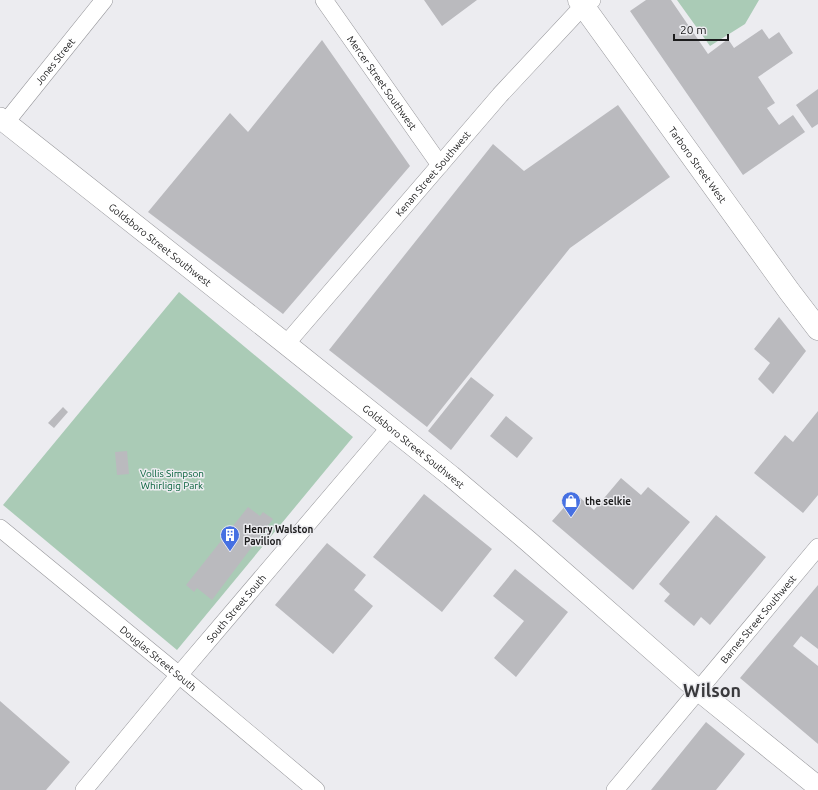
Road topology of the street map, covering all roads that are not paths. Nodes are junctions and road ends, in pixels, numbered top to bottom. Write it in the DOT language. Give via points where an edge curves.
graph roads {
  1 [pos="104,0"];
  2 [pos="324,0"];
  3 [pos="585,2"];
  4 [pos="3,120"];
  5 [pos="440,165"];
  6 [pos="818,329"];
  7 [pos="286,344"];
  8 [pos="390,427"];
  9 [pos="0,528"];
  10 [pos="818,547"];
  11 [pos="179,675"];
  12 [pos="698,690"];
  13 [pos="818,787"];
  14 [pos="84,790"];
  15 [pos="316,790"];
  16 [pos="615,790"];
  1 -- 4 [label="street, Jones Street"];
  2 -- 5 [label="street, Mercer Street Southwest"];
  3 -- 5 [label="street, Kenan Street Southwest" via="500,94"];
  3 -- 6 [label="main road, Tarboro Street West"];
  4 -- 7 [label="street, Goldsboro Street Southwest"];
  5 -- 7 [label="street, Kenan Street Southwest"];
  7 -- 8 [label="street, Goldsboro Street Southwest"];
  8 -- 11 [label="street, South Street South"];
  8 -- 12 [label="street, Goldsboro Street Southwest" via="528,541"];
  9 -- 11 [label="street, Douglas Street South"];
  10 -- 12 [label="street, Barnes Street Southwest"];
  11 -- 14 [label="street, South Street South"];
  11 -- 15 [label="street, Douglas Street South"];
  12 -- 13 [label="street, Goldsboro Street Southwest"];
  12 -- 16 [label="street, Barnes Street Southwest"];
}
